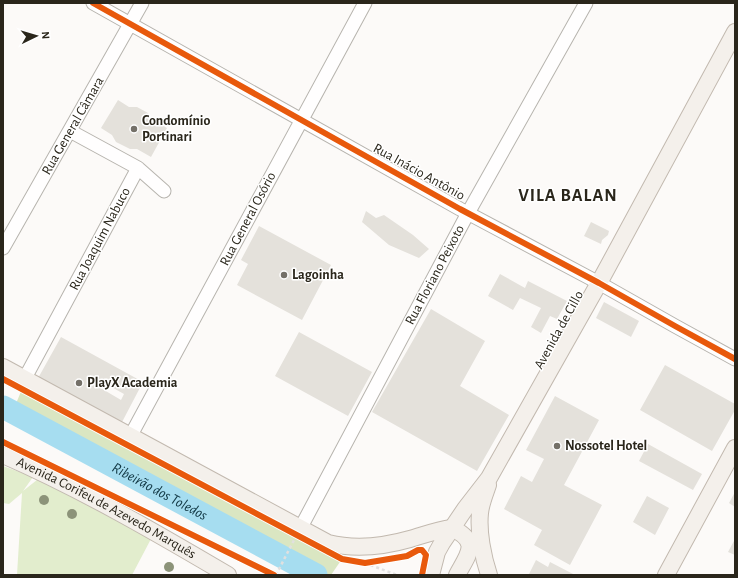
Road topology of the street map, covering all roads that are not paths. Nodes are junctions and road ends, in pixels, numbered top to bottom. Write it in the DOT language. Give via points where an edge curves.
graph roads {
  1 [pos="93,3"];
  2 [pos="142,3"];
  3 [pos="365,3"];
  4 [pos="586,3"];
  5 [pos="130,25"];
  6 [pos="735,32"];
  7 [pos="302,120"];
  8 [pos="70,131"];
  9 [pos="138,168"];
  10 [pos="164,191"];
  11 [pos="468,213"];
  12 [pos="3,248"];
  13 [pos="599,283"];
  14 [pos="735,359"];
  15 [pos="3,367"];
  16 [pos="25,378"];
  17 [pos="131,435"];
  18 [pos="735,448"];
  19 [pos="3,455"];
  20 [pos="490,478"];
  21 [pos="452,528"];
  22 [pos="296,532"];
  23 [pos="228,575"];
  24 [pos="431,575"];
  25 [pos="457,575"];
  26 [pos="489,575"];
  27 [pos="666,575"];
  1 -- 5 [label="street, Rua Inácio Antônio"];
  2 -- 5 [label="street, Rua General Câmara"];
  3 -- 7 [label="street, Rua General Osório"];
  4 -- 11 [label="street, Rua Floriano Peixoto"];
  5 -- 7 [label="street, Rua Inácio Antônio"];
  5 -- 8 [label="street, Rua General Câmara"];
  6 -- 13 [label="main road, Avenida de Cillo"];
  7 -- 11 [label="street, Rua Inácio Antônio"];
  7 -- 17 [label="street, Rua General Osório"];
  8 -- 9 [label="street"];
  8 -- 12 [label="street, Rua General Câmara"];
  9 -- 10 [label="street"];
  9 -- 16 [label="street, Rua Joaquim Nabuco"];
  11 -- 13 [label="street, Rua Inácio Antônio"];
  11 -- 22 [label="street, Rua Floriano Peixoto"];
  13 -- 14 [label="street, Rua Inácio Antônio"];
  13 -- 20 [label="main road, Avenida de Cillo"];
  15 -- 16 [label="main road"];
  16 -- 17 [label="main road"];
  17 -- 22 [label="main road"];
  18 -- 27 [label="main road"];
  19 -- 23 [label="main road, Avenida Corifeu de Azevedo Marquês" via="43,472"];
  20 -- 21 [label="main road, Avenida de Cillo"];
  20 -- 26 [label="main road" via="480,513 484,561"];
  21 -- 22 [label="main road" via="391,544 358,548 328,543"];
  21 -- 24 [label="main road, Avenida de Cillo" via="439,547"];
  21 -- 25 [label="main road" via="468,538 470,546"];
}
